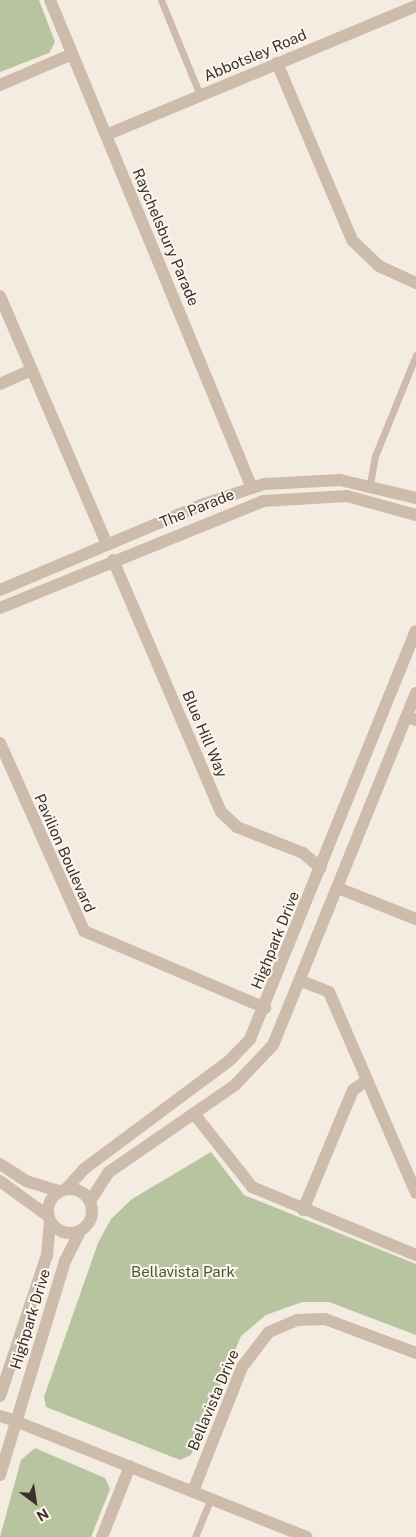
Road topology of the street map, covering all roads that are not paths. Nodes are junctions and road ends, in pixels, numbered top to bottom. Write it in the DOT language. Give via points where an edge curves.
graph roads {
  1 [pos="50,0"];
  2 [pos="161,0"];
  3 [pos="416,6"];
  4 [pos="72,54"];
  5 [pos="277,63"];
  6 [pos="0,85"];
  7 [pos="200,95"];
  8 [pos="106,135"];
  9 [pos="416,283"];
  10 [pos="0,296"];
  11 [pos="416,355"];
  12 [pos="32,370"];
  13 [pos="0,384"];
  14 [pos="370,484"];
  15 [pos="252,488"];
  16 [pos="416,498"];
  17 [pos="416,515"];
  18 [pos="107,545"];
  19 [pos="113,560"];
  20 [pos="0,590"];
  21 [pos="0,608"];
  22 [pos="416,631"];
  23 [pos="416,693"];
  24 [pos="411,718"];
  25 [pos="0,743"];
  26 [pos="321,868"];
  27 [pos="338,888"];
  28 [pos="416,919"];
  29 [pos="301,980"];
  30 [pos="265,1008"];
  31 [pos="366,1081"];
  32 [pos="195,1115"];
  33 [pos="0,1164"];
  34 [pos="0,1181"];
  35 [pos="63,1190"];
  36 [pos="416,1194"];
  37 [pos="90,1201"];
  38 [pos="303,1210"];
  39 [pos="49,1219"];
  40 [pos="80,1231"];
  41 [pos="416,1255"];
  42 [pos="416,1353"];
  43 [pos="0,1396"];
  44 [pos="0,1416"];
  45 [pos="16,1421"];
  46 [pos="130,1466"];
  47 [pos="0,1475"];
  48 [pos="193,1492"];
  49 [pos="211,1498"];
  50 [pos="102,1537"];
  51 [pos="195,1537"];
  52 [pos="307,1537"];
  1 -- 4 [label="street, Raychelsbury Parade"];
  2 -- 7 [label="lane"];
  3 -- 5 [label="street, Abbotsley Road"];
  4 -- 6 [label="street"];
  4 -- 8 [label="street, Raychelsbury Parade"];
  5 -- 7 [label="street, Abbotsley Road"];
  5 -- 9 [label="street" via="352,240 379,266"];
  7 -- 8 [label="street, Abbotsley Road"];
  8 -- 15 [label="street, Raychelsbury Parade"];
  10 -- 12 [label="street"];
  11 -- 14 [label="lane" via="375,456"];
  12 -- 13 [label="street"];
  12 -- 18 [label="street"];
  14 -- 15 [label="street, The Parade" via="312,479"];
  14 -- 16 [label="street, The Parade"];
  15 -- 18 [label="street, The Parade"];
  17 -- 19 [label="street, The Parade" via="347,496 284,497 224,513"];
  18 -- 20 [label="street, The Parade"];
  19 -- 21 [label="street, The Parade"];
  19 -- 26 [label="street, Blue Hill Way" via="221,812 237,827 304,853"];
  22 -- 26 [label="street, Highpark Drive"];
  23 -- 24 [label="street"];
  24 -- 27 [label="street"];
  25 -- 30 [label="street, Pavilion Boulevard" via="84,932"];
  26 -- 30 [label="street, Highpark Drive"];
  27 -- 28 [label="street"];
  27 -- 29 [label="street"];
  29 -- 31 [label="street" via="330,992"];
  29 -- 32 [label="street" via="263,1059"];
  30 -- 35 [label="street, Highpark Drive" via="241,1050 104,1152"];
  31 -- 36 [label="street"];
  31 -- 38 [label="street" via="353,1090"];
  32 -- 37 [label="street" via="108,1172"];
  32 -- 38 [label="street" via="245,1182"];
  33 -- 35 [label="street" via="26,1181"];
  34 -- 39 [label="street"];
  35 -- 37 [label="street" via="80,1191"];
  35 -- 39 [label="street" via="50,1202"];
  37 -- 40 [label="street" via="92,1215"];
  38 -- 41 [label="street"];
  39 -- 40 [label="street" via="60,1231"];
  39 -- 43 [label="street, Highpark Drive" via="47,1255"];
  40 -- 45 [label="street, Highpark Drive" via="65,1261"];
  42 -- 48 [label="street, Bellavista Drive" via="325,1319 297,1320 269,1332 242,1366"];
  44 -- 45 [label="street"];
  45 -- 46 [label="street"];
  45 -- 47 [label="street, Highpark Drive"];
  46 -- 48 [label="street"];
  46 -- 50 [label="street"];
  48 -- 49 [label="street"];
  49 -- 51 [label="lane"];
  49 -- 52 [label="street"];
}
